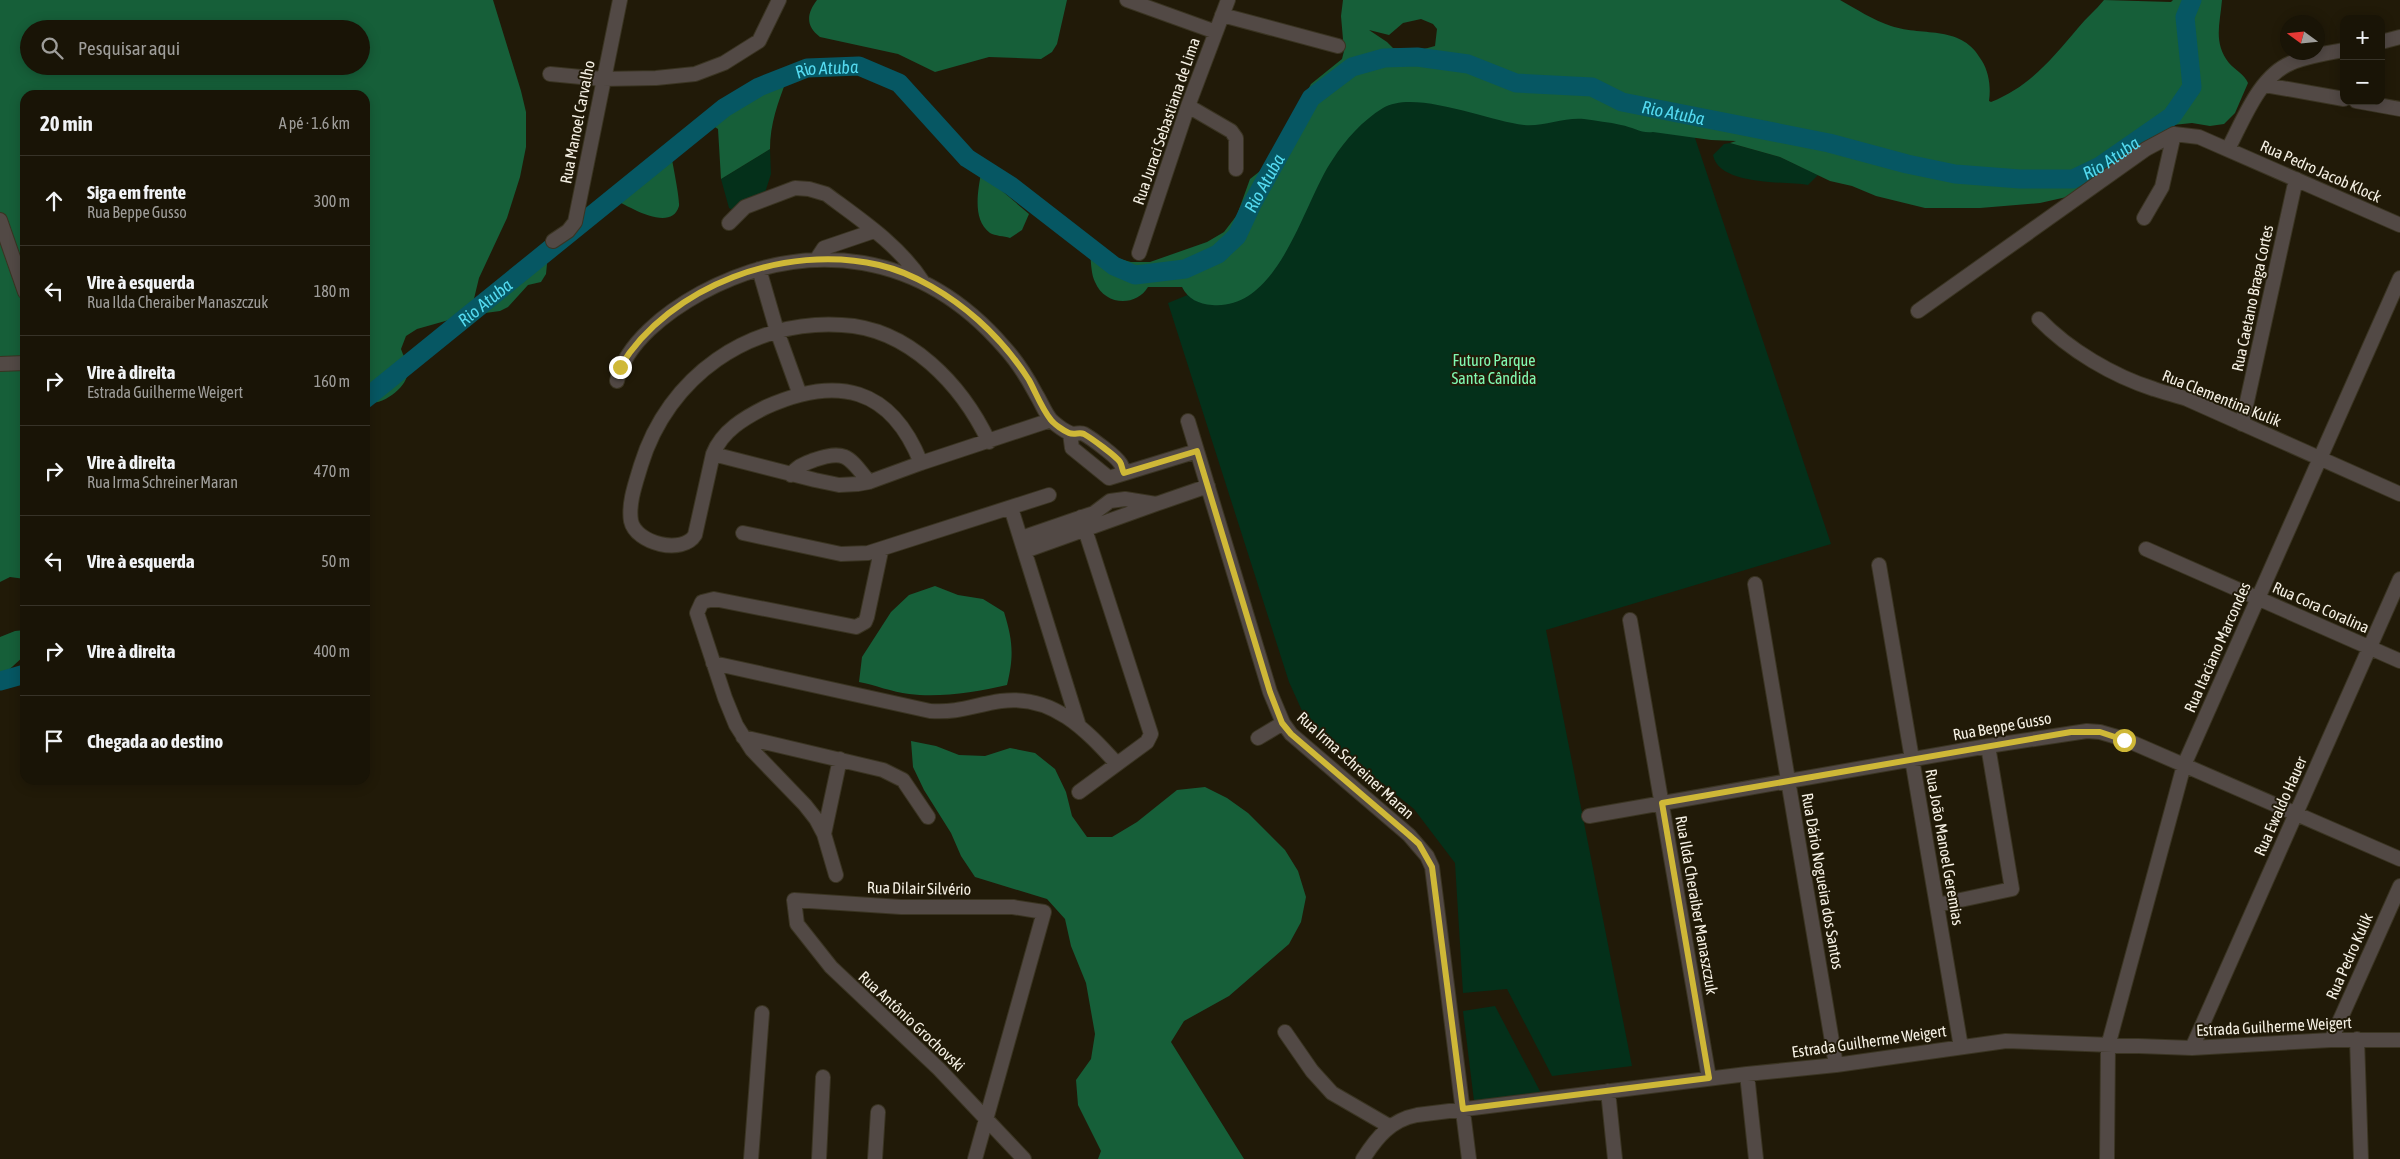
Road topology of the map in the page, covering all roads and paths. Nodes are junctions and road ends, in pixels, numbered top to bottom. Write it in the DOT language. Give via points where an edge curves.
graph roads {
  1 [pos="620,0"];
  2 [pos="779,0"];
  3 [pos="1127,0"];
  4 [pos="1228,0"];
  5 [pos="1222,15"];
  6 [pos="1216,32"];
  7 [pos="2400,38"];
  8 [pos="2385,41"];
  9 [pos="1338,46"];
  10 [pos="2340,51"];
  11 [pos="550,74"];
  12 [pos="602,79"];
  13 [pos="2265,85"];
  14 [pos="2340,98"];
  15 [pos="2378,105"];
  16 [pos="1188,106"];
  17 [pos="2400,109"];
  18 [pos="2174,134"];
  19 [pos="2228,149"];
  20 [pos="1236,169"];
  21 [pos="2296,179"];
  22 [pos="2144,218"];
  23 [pos="0,220"];
  24 [pos="729,223"];
  25 [pos="2400,225"];
  26 [pos="874,231"];
  27 [pos="553,241"];
  28 [pos="1139,253"];
  29 [pos="816,260"];
  30 [pos="759,269"];
  31 [pos="20,278"];
  32 [pos="2400,278"];
  33 [pos="923,283"];
  34 [pos="1918,311"];
  35 [pos="2039,319"];
  36 [pos="776,331"];
  37 [pos="20,363"];
  38 [pos="0,364"];
  39 [pos="617,381"];
  40 [pos="800,395"];
  41 [pos="1051,420"];
  42 [pos="1188,421"];
  43 [pos="2242,424"];
  44 [pos="1070,433"];
  45 [pos="989,442"];
  46 [pos="1197,451"];
  47 [pos="713,454"];
  48 [pos="2320,459"];
  49 [pos="921,462"];
  50 [pos="1124,473"];
  51 [pos="791,475"];
  52 [pos="869,482"];
  53 [pos="1208,486"];
  54 [pos="2400,494"];
  55 [pos="1049,495"];
  56 [pos="1118,500"];
  57 [pos="1156,504"];
  58 [pos="1012,508"];
  59 [pos="1122,517"];
  60 [pos="1083,524"];
  61 [pos="743,533"];
  62 [pos="1023,545"];
  63 [pos="2146,549"];
  64 [pos="881,551"];
  65 [pos="1879,565"];
  66 [pos="2400,579"];
  67 [pos="1755,584"];
  68 [pos="2258,598"];
  69 [pos="1630,620"];
  70 [pos="2370,647"];
  71 [pos="2400,661"];
  72 [pos="713,663"];
  73 [pos="1078,723"];
  74 [pos="1282,723"];
  75 [pos="743,737"];
  76 [pos="1258,738"];
  77 [pos="1988,746"];
  78 [pos="840,759"];
  79 [pos="1912,759"];
  80 [pos="1117,764"];
  81 [pos="2184,765"];
  82 [pos="1788,781"];
  83 [pos="1079,792"];
  84 [pos="1662,803"];
  85 [pos="2296,814"];
  86 [pos="1589,816"];
  87 [pos="928,817"];
  88 [pos="824,834"];
  89 [pos="2400,858"];
  90 [pos="836,875"];
  91 [pos="2400,886"];
  92 [pos="794,900"];
  93 [pos="1937,905"];
  94 [pos="762,1013"];
  95 [pos="1285,1032"];
  96 [pos="2357,1039"];
  97 [pos="2331,1040"];
  98 [pos="2400,1040"];
  99 [pos="2108,1046"];
  100 [pos="1961,1047"];
  101 [pos="2192,1048"];
  102 [pos="1836,1065"];
  103 [pos="1747,1074"];
  104 [pos="823,1077"];
  105 [pos="1709,1078"];
  106 [pos="1608,1091"];
  107 [pos="1463,1109"];
  108 [pos="878,1112"];
  109 [pos="986,1119"];
  110 [pos="1389,1126"];
  111 [pos="751,1159"];
  112 [pos="819,1159"];
  113 [pos="875,1159"];
  114 [pos="975,1159"];
  115 [pos="1024,1159"];
  116 [pos="1363,1159"];
  117 [pos="1469,1159"];
  118 [pos="1615,1159"];
  119 [pos="1756,1159"];
  120 [pos="2107,1159"];
  121 [pos="2361,1159"];
  1 -- 12 [label="street, Rua Manoel Carvalho"];
  2 -- 12 [label="street" via="759,41 724,63 695,74"];
  3 -- 6 [label="street"];
  4 -- 5 [label="street, Rua Juraci Sebastiana de Lima"];
  5 -- 6 [label="street, Rua Juraci Sebastiana de Lima"];
  5 -- 9 [label="street"];
  6 -- 16 [label="street, Rua Juraci Sebastiana de Lima"];
  7 -- 8 [label="street"];
  10 -- 13 [label="street" via="2290,63"];
  11 -- 12 [label="street"];
  12 -- 27 [label="street, Rua Manoel Carvalho" via="575,222"];
  13 -- 14 [label="street"];
  13 -- 19 [label="street"];
  15 -- 17 [label="street"];
  16 -- 20 [label="street" via="1232,131 1236,138"];
  16 -- 28 [label="street, Rua Juraci Sebastiana de Lima"];
  18 -- 19 [label="street, Rua Pedro Jacob Klock" via="2190,134"];
  18 -- 22 [label="street" via="2162,187"];
  18 -- 34 [label="street" via="2146,149"];
  19 -- 21 [label="street, Rua Pedro Jacob Klock"];
  21 -- 25 [label="street, Rua Pedro Jacob Klock"];
  21 -- 43 [label="street, Rua Caetano Braga Cortes"];
  23 -- 31 [label="street"];
  24 -- 26 [label="street" via="745,207 802,188 826,194"];
  26 -- 29 [label="street" via="824,248"];
  26 -- 33 [label="street" via="903,256"];
  29 -- 30 [label="street"];
  29 -- 33 [label="street" via="880,265"];
  30 -- 36 [label="street"];
  30 -- 39 [label="street" via="717,284 677,308 627,355"];
  32 -- 48 [label="street, Rua Itaciano Marcondes"];
  33 -- 41 [label="street" via="960,305 992,334 1018,364"];
  35 -- 43 [label="street, Rua Clementina Kulik" via="2068,344 2119,374"];
  36 -- 40 [label="street"];
  36 -- 45 [label="street" via="811,325 846,325 864,328 894,340 947,378 975,415"];
  36 -- 47 [label="street" via="744,343 714,360 688,383 666,410 647,448 634,494 631,520 643,539 675,546 686,544 693,538"];
  37 -- 38 [label="street"];
  40 -- 47 [label="street" via="761,410 737,424 717,444"];
  40 -- 49 [label="street" via="834,390 854,393 873,401 892,414 906,430"];
  41 -- 44 [label="street"];
  41 -- 45 [label="street"];
  42 -- 46 [label="street, Rua Irma Schreiner Maran"];
  43 -- 48 [label="street, Rua Clementina Kulik"];
  44 -- 50 [label="street" via="1083,434 1120,462"];
  44 -- 50 [label="street" via="1072,448 1109,478"];
  45 -- 49 [label="street"];
  46 -- 50 [label="street"];
  46 -- 53 [label="street, Rua Irma Schreiner Maran"];
  47 -- 51 [label="street"];
  48 -- 54 [label="street, Rua Clementina Kulik"];
  48 -- 68 [label="street, Rua Itaciano Marcondes"];
  49 -- 52 [label="street"];
  51 -- 52 [label="street" via="839,484"];
  51 -- 52 [label="street" via="801,465 836,454 852,460"];
  53 -- 57 [label="street"];
  53 -- 74 [label="street, Rua Irma Schreiner Maran"];
  55 -- 58 [label="street"];
  56 -- 57 [label="street"];
  56 -- 59 [label="street" via="1123,507"];
  56 -- 60 [label="street" via="1110,501"];
  57 -- 59 [label="street"];
  58 -- 62 [label="street"];
  58 -- 64 [label="street"];
  59 -- 60 [label="street"];
  60 -- 62 [label="street"];
  60 -- 80 [label="street" via="1150,729 1147,742"];
  61 -- 64 [label="street" via="841,554"];
  62 -- 73 [label="street"];
  63 -- 68 [label="street, Rua Cora Coralina"];
  64 -- 72 [label="street" via="867,617 856,627 723,600 702,602 697,619"];
  65 -- 79 [label="street, Rua João Manoel Geremias"];
  66 -- 70 [label="street, Rua Ewaldo Hauer"];
  67 -- 82 [label="street, Rua Dário Nogueira dos Santos"];
  68 -- 70 [label="street, Rua Cora Coralina"];
  68 -- 81 [label="street, Rua Itaciano Marcondes"];
  69 -- 84 [label="street, Rua Ilda Cheraiber Manaszczuk"];
  70 -- 71 [label="street, Rua Cora Coralina"];
  70 -- 85 [label="street, Rua Ewaldo Hauer"];
  72 -- 73 [label="street" via="930,711 958,711 1020,701 1052,709"];
  72 -- 75 [label="street" via="730,712"];
  73 -- 80 [label="street"];
  74 -- 76 [label="street"];
  74 -- 107 [label="street, Rua Irma Schreiner Maran" via="1309,751 1409,835 1426,856 1434,879"];
  75 -- 78 [label="street"];
  75 -- 88 [label="street" via="805,805"];
  77 -- 79 [label="street, Rua Beppe Gusso"];
  77 -- 81 [label="street, Rua Beppe Gusso" via="2071,732 2100,732"];
  77 -- 93 [label="street" via="2012,889"];
  78 -- 87 [label="street" via="894,774 909,788"];
  78 -- 88 [label="street"];
  79 -- 82 [label="street, Rua Beppe Gusso"];
  79 -- 93 [label="street, Rua João Manoel Geremias"];
  80 -- 83 [label="street"];
  81 -- 85 [label="street, Rua Beppe Gusso"];
  81 -- 99 [label="street, Rua Itaciano Marcondes"];
  82 -- 84 [label="street, Rua Beppe Gusso"];
  82 -- 102 [label="street, Rua Dário Nogueira dos Santos"];
  84 -- 86 [label="street, Rua Beppe Gusso"];
  84 -- 105 [label="street, Rua Ilda Cheraiber Manaszczuk"];
  85 -- 89 [label="street, Rua Beppe Gusso"];
  85 -- 101 [label="street, Rua Ewaldo Hauer"];
  88 -- 90 [label="street"];
  91 -- 97 [label="street, Rua Pedro Kulik"];
  92 -- 109 [label="street, Rua Antônio Grochovski" via="797,924 814,949 939,1069"];
  92 -- 109 [label="street, Rua Dilair Silvério" via="901,908 1013,907 1044,912"];
  93 -- 100 [label="street, Rua João Manoel Geremias"];
  94 -- 111 [label="street"];
  95 -- 110 [label="street" via="1332,1093"];
  96 -- 97 [label="street, Estrada Guilherme Weigert"];
  96 -- 98 [label="street, Estrada Guilherme Weigert"];
  96 -- 121 [label="street"];
  97 -- 101 [label="street, Estrada Guilherme Weigert"];
  99 -- 100 [label="street, Estrada Guilherme Weigert" via="2028,1040"];
  99 -- 101 [label="street, Estrada Guilherme Weigert"];
  99 -- 120 [label="street, Rua Itaciano Marcondes"];
  100 -- 102 [label="street, Estrada Guilherme Weigert"];
  102 -- 103 [label="street, Estrada Guilherme Weigert"];
  103 -- 105 [label="street, Estrada Guilherme Weigert"];
  103 -- 119 [label="street"];
  104 -- 112 [label="street"];
  105 -- 106 [label="street, Estrada Guilherme Weigert"];
  106 -- 107 [label="street, Estrada Guilherme Weigert"];
  106 -- 118 [label="street"];
  107 -- 110 [label="street, Estrada Guilherme Weigert" via="1409,1116"];
  107 -- 117 [label="street, Rua Irma Schreiner Maran"];
  108 -- 113 [label="street"];
  109 -- 114 [label="street"];
  109 -- 115 [label="street, Rua Antônio Grochovski"];
  110 -- 116 [label="street, Estrada Guilherme Weigert"];
}
